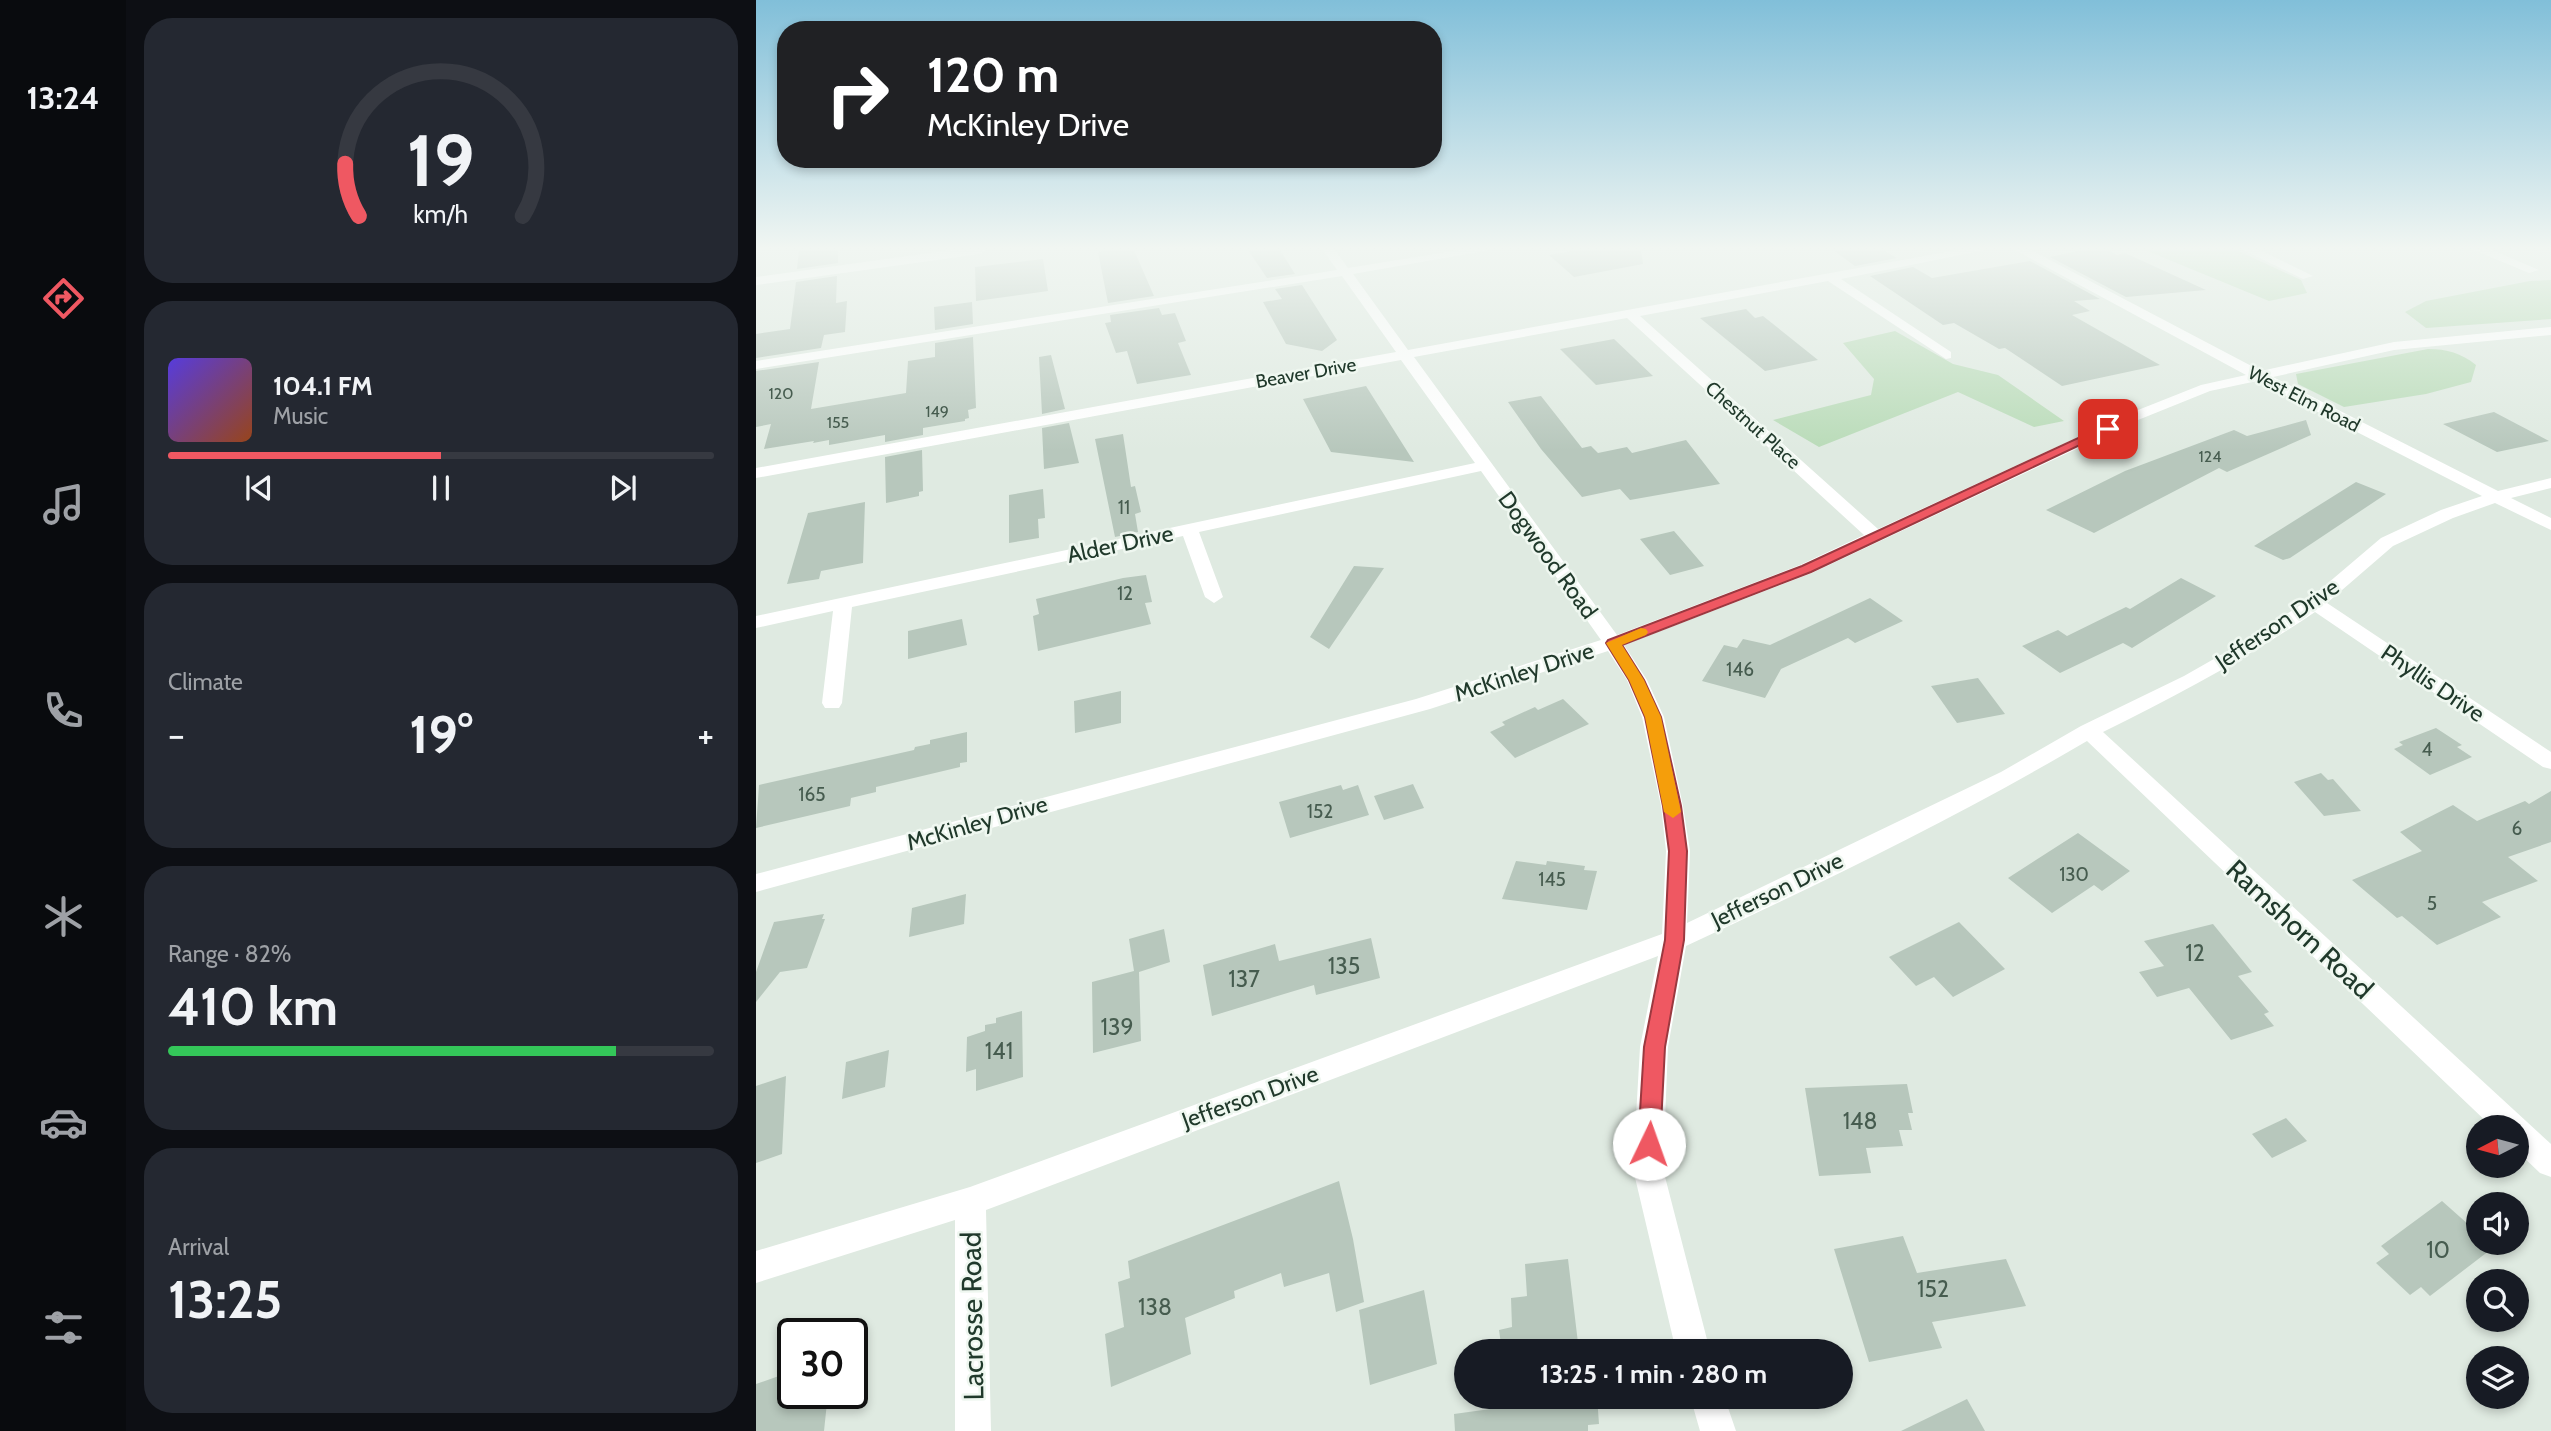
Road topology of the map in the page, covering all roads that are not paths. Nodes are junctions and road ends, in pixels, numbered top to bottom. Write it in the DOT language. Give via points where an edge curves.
graph roads {
  1 [pos="1061,317"];
  2 [pos="1376,317"];
  3 [pos="1620,317"];
  4 [pos="1632,317"];
  5 [pos="1889,317"];
  6 [pos="2147,317"];
  7 [pos="2551,331"];
  8 [pos="1945,355"];
  9 [pos="1404,356"];
  10 [pos="756,365"];
  11 [pos="2257,375"];
  12 [pos="1483,466"];
  13 [pos="756,473"];
  14 [pos="2551,483"];
  15 [pos="2496,497"];
  16 [pos="2551,526"];
  17 [pos="1189,528"];
  18 [pos="1875,536"];
  19 [pos="1214,597"];
  20 [pos="843,603"];
  21 [pos="2315,604"];
  22 [pos="756,622"];
  23 [pos="1613,643"];
  24 [pos="832,703"];
  25 [pos="2089,731"];
  26 [pos="2551,762"];
  27 [pos="756,883"];
  28 [pos="1674,940"];
  29 [pos="2499,1115"];
  30 [pos="2529,1143"];
  31 [pos="2551,1163"];
  32 [pos="970,1201"];
  33 [pos="756,1267"];
  34 [pos="1690,1339"];
  35 [pos="1711,1409"];
  36 [pos="974,1431"];
  37 [pos="1718,1431"];
  1 -- 10 [label="street"];
  2 -- 9 [label="street, Dogwood Road"];
  3 -- 9 [label="street, Beaver Drive"];
  4 -- 18 [label="street, Chestnut Place"];
  5 -- 8 [label="street"];
  6 -- 11 [label="street, West Elm Road"];
  7 -- 11 [label="street, McKinley Drive" via="2394,346"];
  9 -- 12 [label="street, Dogwood Road"];
  9 -- 13 [label="street, Beaver Drive"];
  11 -- 15 [label="street, West Elm Road"];
  11 -- 18 [label="street, McKinley Drive" via="2155,407"];
  12 -- 17 [label="street, Alder Drive"];
  12 -- 23 [label="street, Dogwood Road"];
  14 -- 15 [label="street, Jefferson Drive"];
  15 -- 16 [label="street, West Elm Road"];
  15 -- 21 [label="street, Jefferson Drive" via="2388,542"];
  17 -- 19 [label="street"];
  17 -- 20 [label="street, Alder Drive"];
  18 -- 23 [label="street, McKinley Drive" via="1807,569"];
  20 -- 22 [label="street, Alder Drive"];
  20 -- 24 [label="street"];
  21 -- 25 [label="street, Jefferson Drive" via="2202,674"];
  21 -- 26 [label="street, Phyllis Drive"];
  23 -- 27 [label="street, McKinley Drive" via="1423,704"];
  23 -- 28 [label="street, Dogwood Road" via="1637,680 1653,717 1664,767 1678,851"];
  25 -- 28 [label="street, Jefferson Drive" via="2010,778"];
  25 -- 29 [label="street, Ramshorn Road"];
  28 -- 32 [label="street, Jefferson Drive"];
  28 -- 34 [label="street, Dogwood Road" via="1654,1047 1647,1169"];
  30 -- 31 [label="street"];
  32 -- 33 [label="street, Jefferson Drive"];
  32 -- 36 [label="street, Lacrosse Road"];
  35 -- 37 [label="street"];
}
